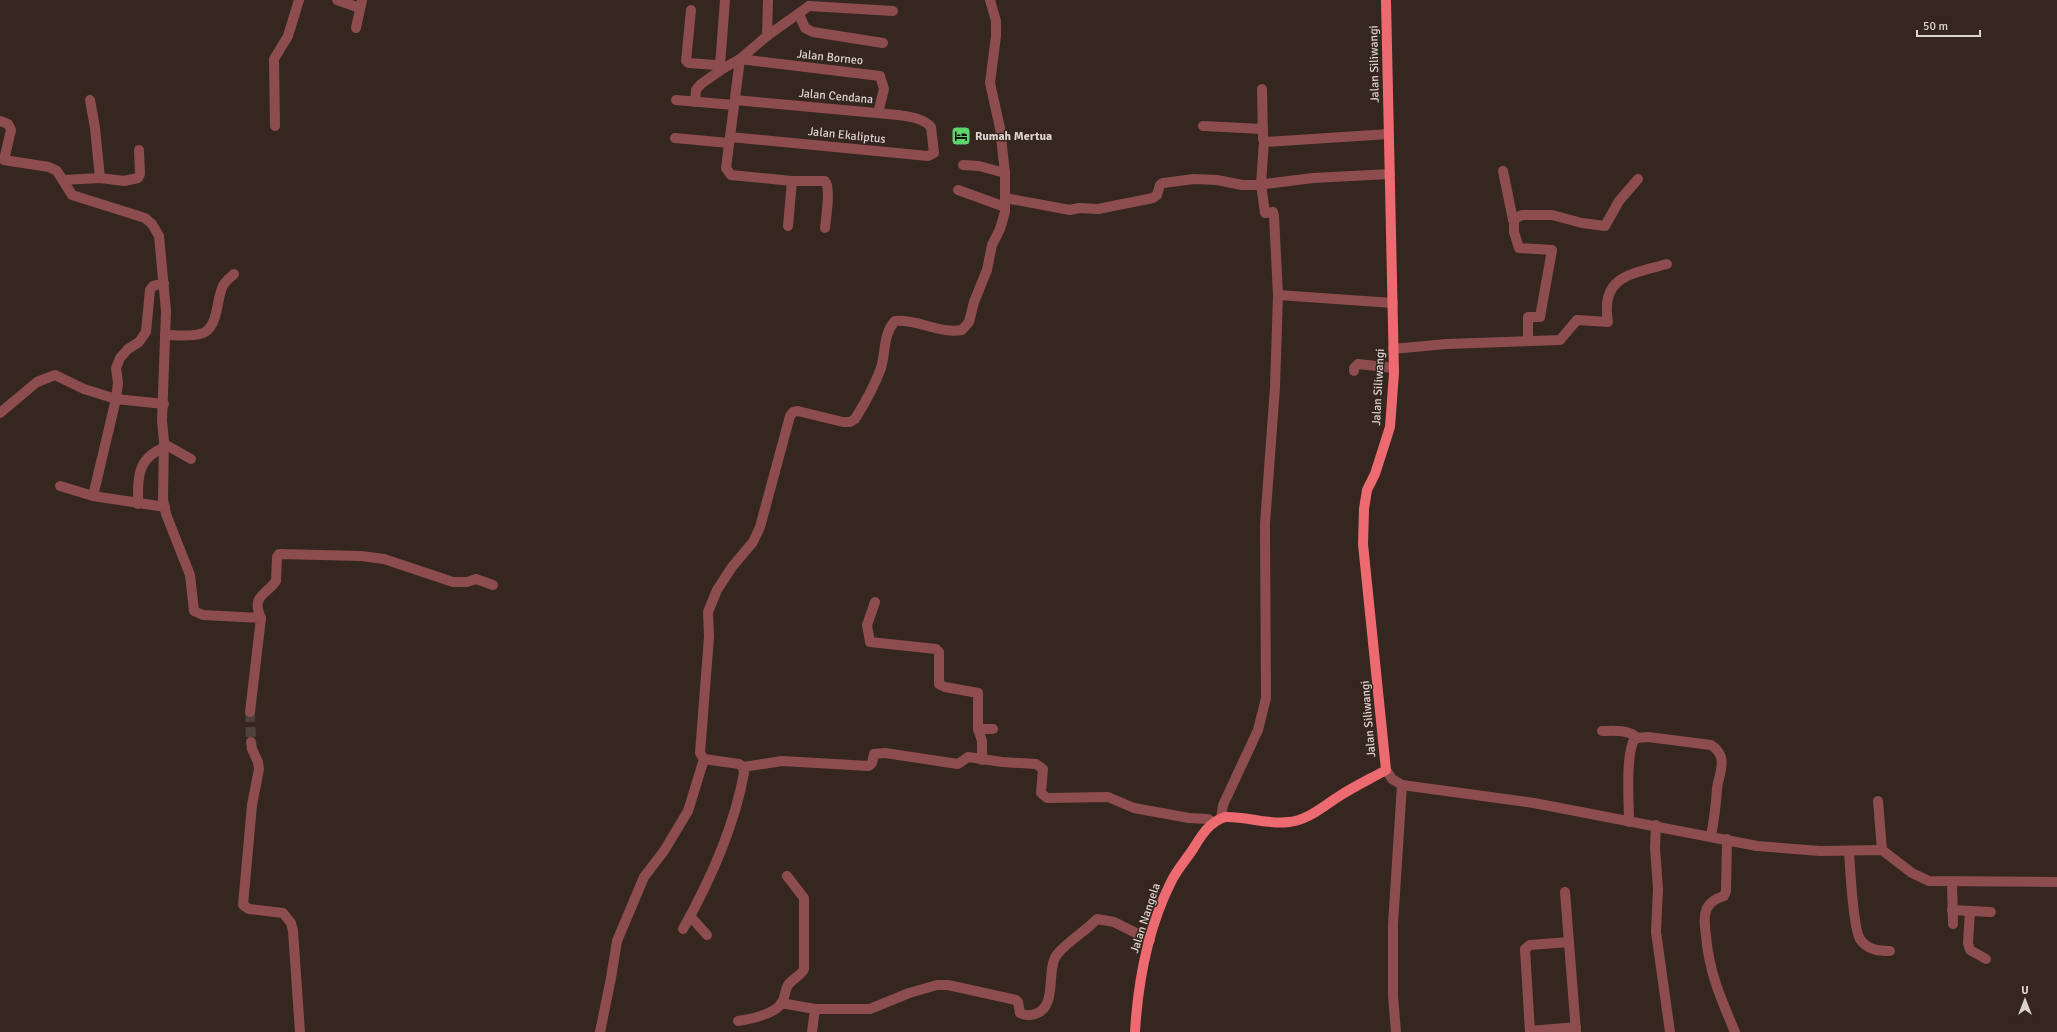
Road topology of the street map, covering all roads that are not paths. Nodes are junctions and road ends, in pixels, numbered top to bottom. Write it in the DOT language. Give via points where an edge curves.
graph roads {
  1 [pos="299,0"];
  2 [pos="337,0"];
  3 [pos="725,0"];
  4 [pos="768,0"];
  5 [pos="990,0"];
  6 [pos="1386,0"];
  7 [pos="809,3"];
  8 [pos="361,4"];
  9 [pos="691,10"];
  10 [pos="893,11"];
  11 [pos="799,14"];
  12 [pos="356,28"];
  13 [pos="766,36"];
  14 [pos="883,42"];
  15 [pos="740,59"];
  16 [pos="722,67"];
  17 [pos="1262,89"];
  18 [pos="90,100"];
  19 [pos="676,100"];
  20 [pos="695,102"];
  21 [pos="734,102"];
  22 [pos="878,113"];
  23 [pos="0,121"];
  24 [pos="275,126"];
  25 [pos="1203,126"];
  26 [pos="931,127"];
  27 [pos="1263,129"];
  28 [pos="1389,134"];
  29 [pos="675,138"];
  30 [pos="730,140"];
  31 [pos="1264,141"];
  32 [pos="139,150"];
  33 [pos="2,162"];
  34 [pos="963,165"];
  35 [pos="1503,171"];
  36 [pos="1005,173"];
  37 [pos="1390,174"];
  38 [pos="100,178"];
  39 [pos="1638,179"];
  40 [pos="63,180"];
  41 [pos="792,181"];
  42 [pos="1261,184"];
  43 [pos="958,190"];
  44 [pos="1005,203"];
  45 [pos="1513,220"];
  46 [pos="788,226"];
  47 [pos="825,228"];
  48 [pos="1667,264"];
  49 [pos="234,274"];
  50 [pos="164,283"];
  51 [pos="1278,295"];
  52 [pos="1393,303"];
  53 [pos="165,335"];
  54 [pos="1528,341"];
  55 [pos="1394,349"];
  56 [pos="1394,368"];
  57 [pos="1354,371"];
  58 [pos="116,399"];
  59 [pos="164,404"];
  60 [pos="0,413"];
  61 [pos="164,447"];
  62 [pos="191,458"];
  63 [pos="60,486"];
  64 [pos="93,496"];
  65 [pos="138,504"];
  66 [pos="165,507"];
  67 [pos="493,585"];
  68 [pos="874,602"];
  69 [pos="261,618"];
  70 [pos="250,712"];
  71 [pos="978,729"];
  72 [pos="993,729"];
  73 [pos="1602,731"];
  74 [pos="1637,738"];
  75 [pos="251,742"];
  76 [pos="704,759"];
  77 [pos="982,760"];
  78 [pos="743,767"];
  79 [pos="1386,770"];
  80 [pos="1402,785"];
  81 [pos="1878,801"];
  82 [pos="1218,820"];
  83 [pos="1629,822"];
  84 [pos="1656,826"];
  85 [pos="1711,836"];
  86 [pos="1727,839"];
  87 [pos="1882,850"];
  88 [pos="1849,851"];
  89 [pos="788,876"];
  90 [pos="1952,882"];
  91 [pos="2057,882"];
  92 [pos="1565,892"];
  93 [pos="1952,910"];
  94 [pos="1970,911"];
  95 [pos="1991,912"];
  96 [pos="690,916"];
  97 [pos="1953,924"];
  98 [pos="683,929"];
  99 [pos="707,934"];
  100 [pos="1150,940"];
  101 [pos="1569,942"];
  102 [pos="1890,951"];
  103 [pos="1986,959"];
  104 [pos="782,1003"];
  105 [pos="815,1009"];
  106 [pos="738,1021"];
  107 [pos="1576,1030"];
  108 [pos="1530,1031"];
  109 [pos="300,1032"];
  110 [pos="600,1032"];
  111 [pos="812,1032"];
  112 [pos="1135,1032"];
  113 [pos="1396,1032"];
  114 [pos="1670,1032"];
  115 [pos="1735,1032"];
  1 -- 24 [label="street" via="288,36 274,59"];
  2 -- 8 [label="street"];
  3 -- 16 [label="street"];
  4 -- 13 [label="street"];
  5 -- 36 [label="street" via="996,21 990,83 1000,128"];
  6 -- 28 [label="main road, Jalan Siliwangi"];
  7 -- 10 [label="street"];
  7 -- 11 [label="street"];
  8 -- 12 [label="street"];
  9 -- 16 [label="street" via="686,61"];
  11 -- 13 [label="street"];
  11 -- 14 [label="street" via="805,28 813,32"];
  13 -- 15 [label="street"];
  15 -- 16 [label="street"];
  15 -- 21 [label="street"];
  15 -- 22 [label="street, Jalan Borneo" via="880,76 884,90"];
  16 -- 20 [label="street" via="696,90"];
  17 -- 27 [label="street"];
  18 -- 38 [label="street"];
  19 -- 20 [label="street, Jalan Cendana"];
  20 -- 21 [label="street, Jalan Cendana"];
  21 -- 22 [label="street, Jalan Cendana"];
  21 -- 30 [label="street"];
  22 -- 26 [label="street, Jalan Cendana" via="918,119"];
  23 -- 33 [label="street" via="8,124 11,130"];
  25 -- 27 [label="street"];
  26 -- 30 [label="street, Jalan Ekaliptus" via="934,153 928,156"];
  27 -- 31 [label="street"];
  28 -- 31 [label="street"];
  28 -- 37 [label="main road, Jalan Siliwangi"];
  29 -- 30 [label="street"];
  30 -- 41 [label="street" via="726,168 731,175"];
  31 -- 42 [label="street"];
  32 -- 38 [label="street" via="138,178 124,181"];
  33 -- 40 [label="street" via="49,167 57,171"];
  34 -- 36 [label="street" via="979,166"];
  35 -- 45 [label="street"];
  36 -- 44 [label="street"];
  37 -- 42 [label="street" via="1312,178"];
  37 -- 52 [label="main road, Jalan Siliwangi"];
  38 -- 40 [label="street"];
  39 -- 45 [label="street" via="1619,201 1605,226 1552,215 1522,215"];
  40 -- 50 [label="street" via="72,195 145,218 152,224 159,236"];
  41 -- 46 [label="street"];
  41 -- 47 [label="street" via="827,184"];
  42 -- 44 [label="street" via="1242,185 1194,179 1163,183 1153,198 1098,209 1064,209"];
  42 -- 51 [label="street" via="1265,213 1273,212 1274,216"];
  43 -- 44 [label="street"];
  44 -- 76 [label="street" via="1002,225 992,245 987,270 969,322 962,330 951,331 904,320 896,321 887,331 881,367 855,419 843,422 798,411 790,416 760,528 753,542 717,590 708,612 709,637 700,753"];
  45 -- 54 [label="street" via="1519,248 1552,250 1540,317 1528,318"];
  48 -- 54 [label="street" via="1619,280 1606,301 1608,322 1582,319 1573,324 1560,340"];
  49 -- 53 [label="street" via="221,289 214,321 207,331 199,334"];
  50 -- 53 [label="street"];
  50 -- 58 [label="street" via="153,286 150,290 145,335 128,349 117,364"];
  51 -- 52 [label="street"];
  51 -- 82 [label="street" via="1275,387 1265,524 1266,698 1258,730"];
  52 -- 55 [label="main road, Jalan Siliwangi"];
  53 -- 59 [label="street"];
  54 -- 55 [label="street"];
  55 -- 56 [label="main road, Jalan Siliwangi"];
  56 -- 57 [label="street" via="1358,364"];
  56 -- 79 [label="main road, Jalan Siliwangi" via="1390,427 1385,447 1367,490 1363,544"];
  58 -- 59 [label="street"];
  58 -- 60 [label="street" via="84,389 55,375 37,382"];
  58 -- 64 [label="street"];
  59 -- 61 [label="street"];
  61 -- 62 [label="street" via="171,447"];
  61 -- 65 [label="street" via="147,458 140,470"];
  61 -- 66 [label="street" via="162,485"];
  63 -- 64 [label="street"];
  64 -- 65 [label="street"];
  65 -- 66 [label="street"];
  66 -- 69 [label="street" via="190,575 194,611 203,615"];
  67 -- 69 [label="street" via="476,579 453,582 384,559 326,554 279,554 276,581 260,597 257,604"];
  68 -- 71 [label="street" via="867,625 870,642 938,650 939,684 978,693"];
  69 -- 70 [label="street"];
  71 -- 72 [label="street"];
  71 -- 77 [label="street" via="982,741"];
  73 -- 74 [label="street" via="1634,734"];
  74 -- 83 [label="street" via="1632,744 1630,756"];
  74 -- 85 [label="street" via="1684,740 1712,745 1717,750 1721,758 1721,774"];
  75 -- 109 [label="street" via="259,769 252,805 243,905 249,909 284,913 291,924"];
  76 -- 78 [label="street" via="739,764"];
  76 -- 110 [label="street" via="688,811 664,851 644,877 616,941"];
  77 -- 78 [label="street" via="968,757 958,764 885,753 874,754 869,766 782,761"];
  77 -- 82 [label="street" via="1039,764 1043,769 1042,795 1047,798 1108,797 1130,807 1189,818"];
  78 -- 96 [label="street" via="741,792 732,821 715,866"];
  79 -- 80 [label="street" via="1392,779"];
  79 -- 82 [label="main road" via="1299,820 1276,822 1231,817"];
  80 -- 83 [label="street" via="1534,803"];
  80 -- 113 [label="street" via="1393,924"];
  81 -- 87 [label="street"];
  82 -- 100 [label="main road, Jalan Nangela" via="1200,837 1171,881 1160,905"];
  83 -- 84 [label="street"];
  84 -- 85 [label="street"];
  84 -- 114 [label="street" via="1656,932"];
  85 -- 86 [label="street"];
  86 -- 88 [label="street" via="1757,846"];
  86 -- 115 [label="street" via="1726,891 1724,896 1715,899 1708,907 1704,920 1711,972"];
  87 -- 88 [label="street"];
  87 -- 90 [label="street" via="1923,879"];
  88 -- 102 [label="street" via="1854,908 1860,939 1872,950"];
  89 -- 104 [label="street" via="804,898 804,969 789,983"];
  90 -- 91 [label="street"];
  90 -- 93 [label="street"];
  92 -- 101 [label="street"];
  93 -- 94 [label="street"];
  93 -- 97 [label="street"];
  94 -- 95 [label="street"];
  94 -- 103 [label="street" via="1970,950"];
  96 -- 98 [label="street"];
  96 -- 99 [label="street"];
  100 -- 105 [label="street" via="1114,922 1096,919 1056,955 1047,1003 1040,1012 1029,1016 1020,1013 1016,1000 948,985 909,993 870,1009"];
  100 -- 112 [label="main road, Jalan Nangela" via="1138,989"];
  101 -- 107 [label="street"];
  101 -- 108 [label="street" via="1530,945 1525,949"];
  104 -- 105 [label="street"];
  104 -- 106 [label="street" via="767,1012"];
  105 -- 111 [label="street"];
  107 -- 108 [label="street"];
}
